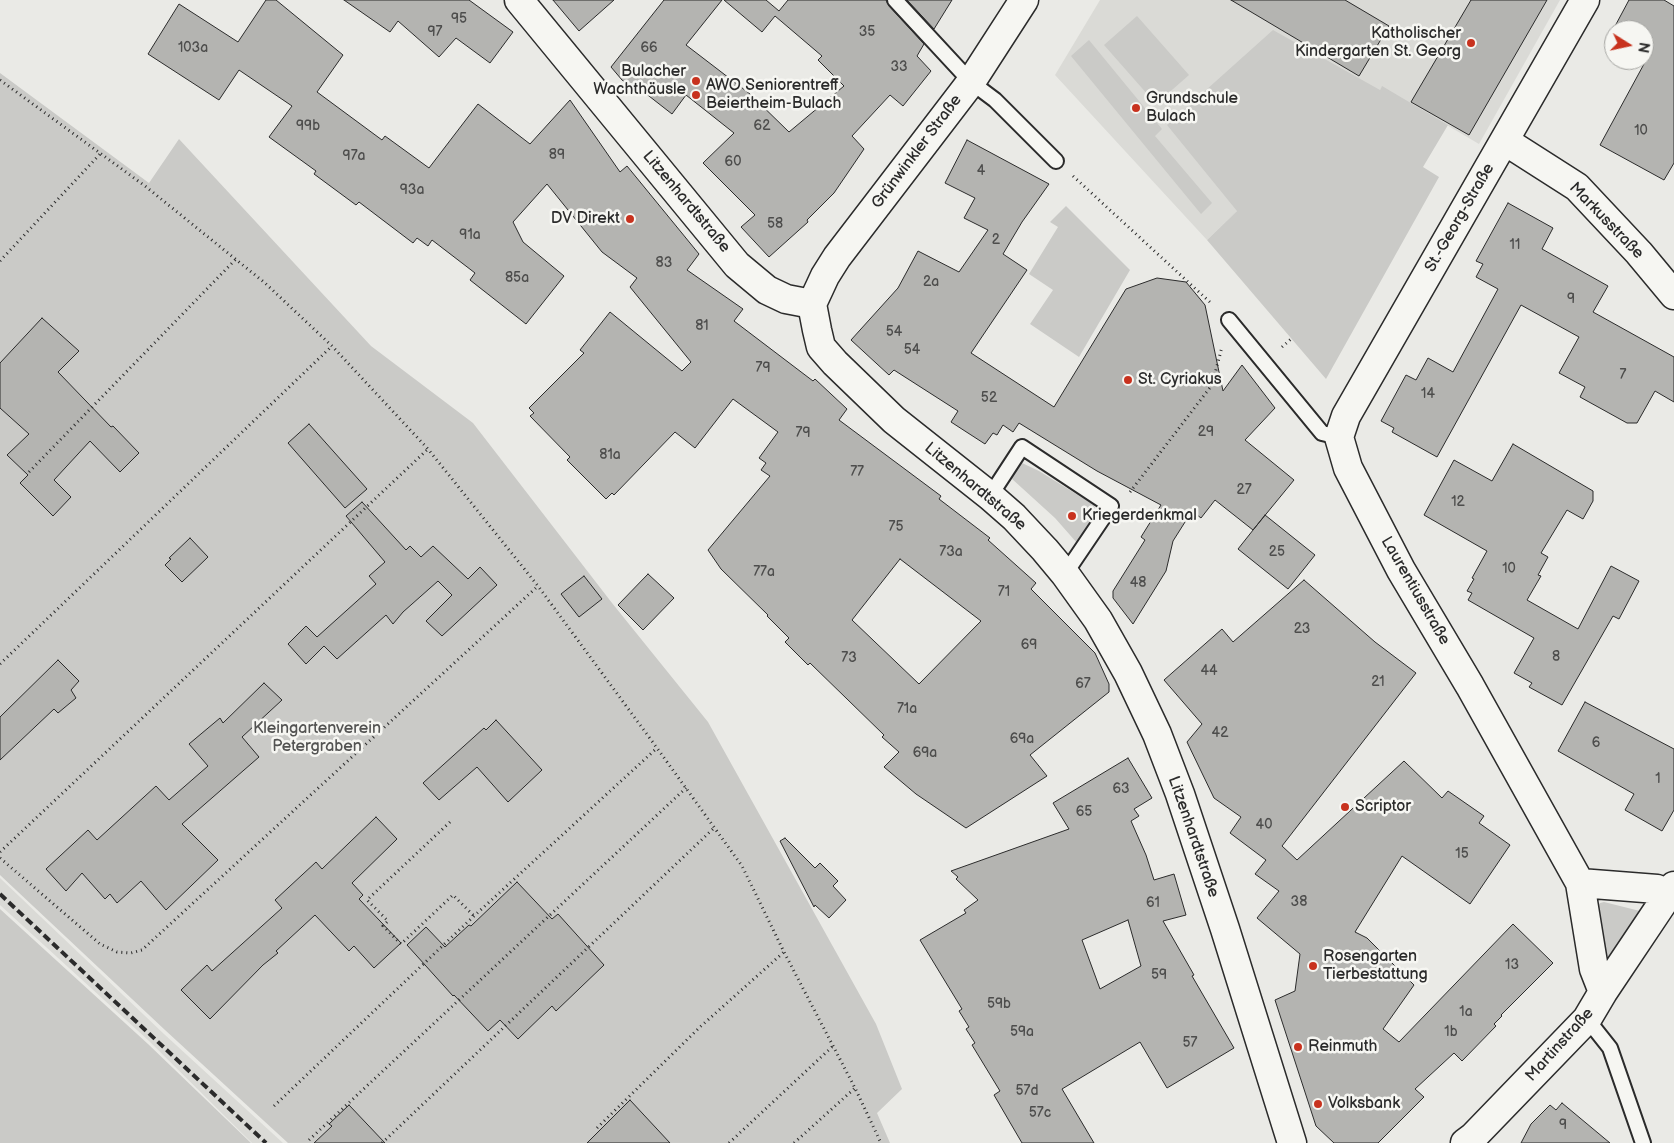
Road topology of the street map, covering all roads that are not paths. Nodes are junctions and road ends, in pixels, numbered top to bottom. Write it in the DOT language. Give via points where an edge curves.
graph roads {
  1 [pos="519,0"];
  2 [pos="895,0"];
  3 [pos="1024,0"];
  4 [pos="1585,0"];
  5 [pos="971,82"];
  6 [pos="1505,141"];
  7 [pos="1056,161"];
  8 [pos="1674,295"];
  9 [pos="812,304"];
  10 [pos="1229,320"];
  11 [pos="1339,437"];
  12 [pos="990,496"];
  13 [pos="1065,574"];
  14 [pos="1580,883"];
  15 [pos="1672,890"];
  16 [pos="1603,992"];
  17 [pos="1587,1019"];
  18 [pos="1292,1143"];
  19 [pos="1465,1143"];
  20 [pos="1643,1143"];
  1 -- 9 [label="street, Litzenhardtstraße" via="737,265 767,290 786,299"];
  2 -- 5 [label="lane"];
  3 -- 5 [label="street, Grünwinkler Straße"];
  4 -- 6 [label="street, St.-Georg-Straße"];
  5 -- 7 [label="lane" via="996,100"];
  5 -- 9 [label="street, Grünwinkler Straße" via="836,258"];
  6 -- 8 [label="street, Markusstraße" via="1577,187"];
  6 -- 11 [label="street, St.-Georg-Straße" via="1346,416"];
  9 -- 12 [label="street, Litzenhardtstraße" via="821,347 834,363 894,420"];
  10 -- 11 [label="lane" via="1322,433"];
  11 -- 14 [label="street, Laurentiusstraße" via="1348,468 1401,570"];
  12 -- 13 [label="street, Litzenhardtstraße" via="1014,517"];
  12 -- 13 [label="lane" via="1022,447 1111,506"];
  13 -- 18 [label="street, Litzenhardtstraße" via="1098,620 1124,665 1157,734 1225,929"];
  14 -- 15 [label="street"];
  14 -- 16 [label="street, Laurentiusstraße" via="1594,969"];
  15 -- 16 [label="street, Martinstraße"];
  16 -- 17 [label="street, Martinstraße"];
  17 -- 19 [label="street, Martinstraße"];
  17 -- 20 [label="lane" via="1610,1048"];
}
